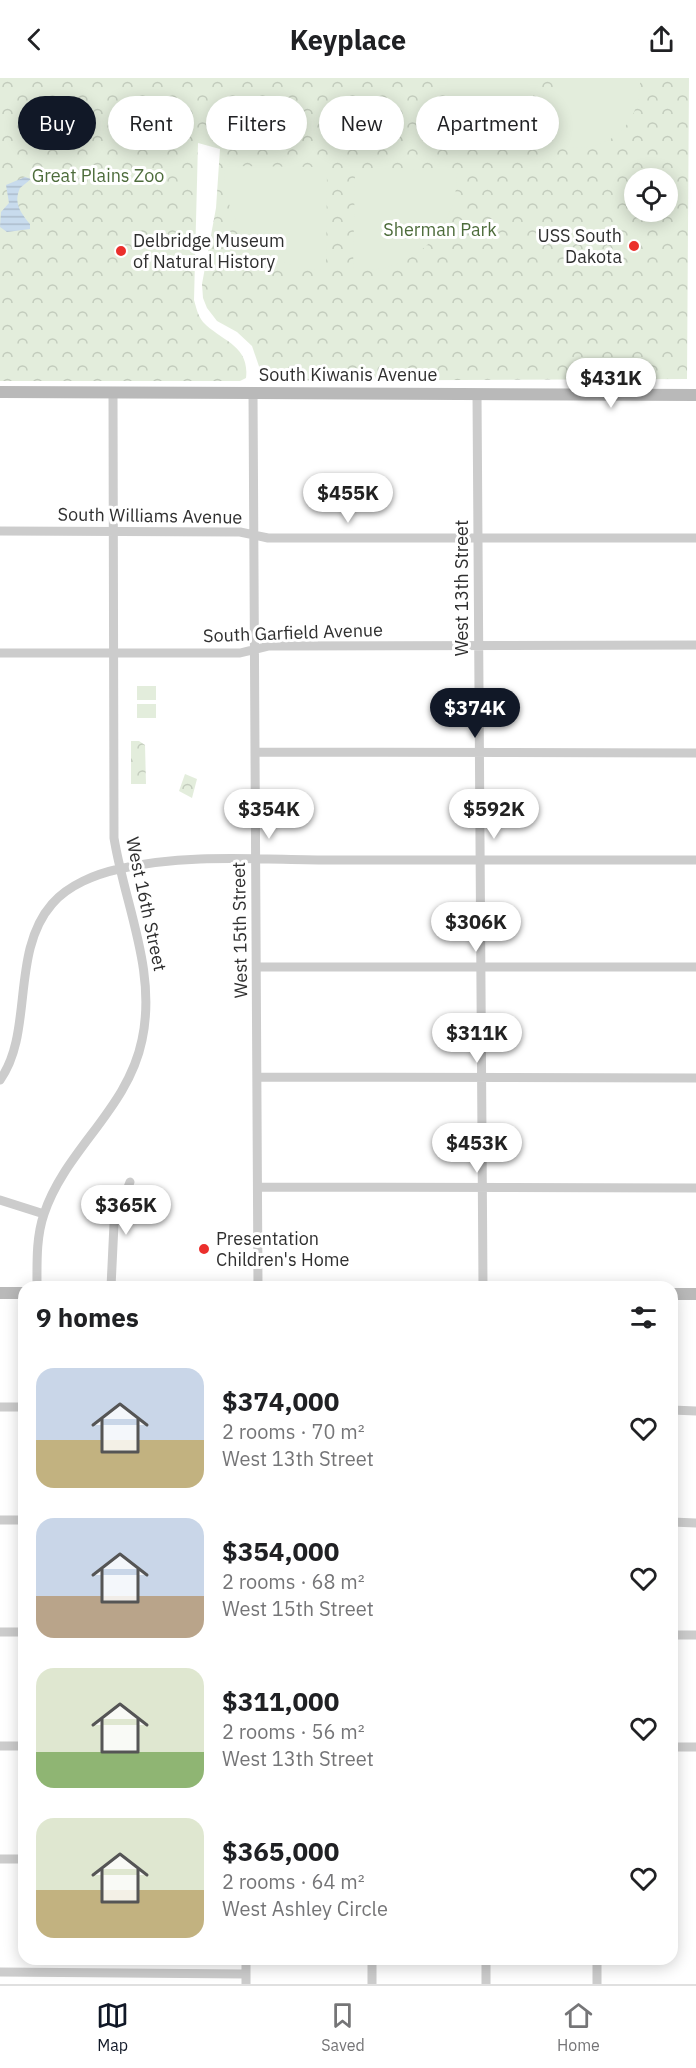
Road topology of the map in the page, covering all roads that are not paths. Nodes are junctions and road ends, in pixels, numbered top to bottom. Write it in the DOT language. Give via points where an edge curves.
graph roads {
  1 [pos="0,392"];
  2 [pos="112,392"];
  3 [pos="253,393"];
  4 [pos="477,394"];
  5 [pos="696,395"];
  6 [pos="113,530"];
  7 [pos="0,531"];
  8 [pos="254,535"];
  9 [pos="478,538"];
  10 [pos="696,538"];
  11 [pos="696,645"];
  12 [pos="479,646"];
  13 [pos="254,650"];
  14 [pos="113,652"];
  15 [pos="0,653"];
  16 [pos="255,752"];
  17 [pos="480,753"];
  18 [pos="696,753"];
  19 [pos="256,860"];
  20 [pos="480,860"];
  21 [pos="696,860"];
  22 [pos="119,869"];
  23 [pos="257,967"];
  24 [pos="482,967"];
  25 [pos="696,967"];
  26 [pos="258,1077"];
  27 [pos="482,1077"];
  28 [pos="696,1078"];
  29 [pos="0,1080"];
  30 [pos="130,1182"];
  31 [pos="258,1187"];
  32 [pos="483,1188"];
  33 [pos="696,1188"];
  34 [pos="0,1200"];
  35 [pos="44,1214"];
  36 [pos="37,1281"];
  37 [pos="111,1281"];
  38 [pos="258,1281"];
  39 [pos="483,1281"];
  40 [pos="0,1293"];
  41 [pos="18,1293"];
  42 [pos="678,1294"];
  43 [pos="696,1294"];
  44 [pos="0,1407"];
  45 [pos="18,1407"];
  46 [pos="678,1410"];
  47 [pos="696,1411"];
  48 [pos="0,1520"];
  49 [pos="18,1520"];
  50 [pos="678,1522"];
  51 [pos="696,1523"];
  52 [pos="0,1632"];
  53 [pos="18,1632"];
  54 [pos="678,1635"];
  55 [pos="696,1635"];
  56 [pos="0,1746"];
  57 [pos="18,1746"];
  58 [pos="678,1747"];
  59 [pos="696,1748"];
  60 [pos="0,1859"];
  61 [pos="18,1859"];
  62 [pos="246,1965"];
  63 [pos="372,1965"];
  64 [pos="486,1965"];
  65 [pos="597,1965"];
  66 [pos="0,1972"];
  67 [pos="246,1974"];
  68 [pos="246,1984"];
  69 [pos="372,1984"];
  70 [pos="486,1984"];
  71 [pos="597,1984"];
  1 -- 2 [label="main road, South Kiwanis Avenue"];
  2 -- 3 [label="main road, South Kiwanis Avenue"];
  2 -- 6 [label="street, West 16th Street"];
  3 -- 4 [label="main road, South Kiwanis Avenue"];
  3 -- 8 [label="street, West 15th Street"];
  4 -- 5 [label="main road, South Kiwanis Avenue"];
  4 -- 9 [label="street, West 13th Street"];
  6 -- 7 [label="street, South Williams Avenue"];
  6 -- 8 [label="street, South Williams Avenue" via="240,531"];
  6 -- 14 [label="street, West 16th Street"];
  8 -- 9 [label="street, South Williams Avenue"];
  8 -- 13 [label="street, West 15th Street"];
  9 -- 10 [label="street, South Williams Avenue"];
  9 -- 12 [label="street, West 13th Street"];
  11 -- 12 [label="street, South Garfield Avenue"];
  12 -- 13 [label="street, South Garfield Avenue" via="269,646"];
  12 -- 17 [label="street, West 13th Street"];
  13 -- 14 [label="street, South Garfield Avenue"];
  13 -- 16 [label="street, West 15th Street"];
  14 -- 15 [label="street, South Garfield Avenue"];
  14 -- 22 [label="street, West 16th Street" via="114,838"];
  16 -- 17 [label="street"];
  16 -- 19 [label="street, West 15th Street"];
  17 -- 18 [label="street"];
  17 -- 20 [label="street, West 13th Street"];
  19 -- 20 [label="street"];
  19 -- 22 [label="street" via="166,862"];
  19 -- 23 [label="street, West 15th Street"];
  20 -- 21 [label="street"];
  20 -- 24 [label="street, West 13th Street"];
  22 -- 29 [label="street" via="78,884 50,905 30,946 13,1054"];
  22 -- 35 [label="street, West 16th Street" via="146,978 142,1042 125,1088 71,1162"];
  23 -- 24 [label="street"];
  23 -- 26 [label="street, West 15th Street"];
  24 -- 25 [label="street"];
  24 -- 27 [label="street, West 13th Street"];
  26 -- 27 [label="street"];
  26 -- 31 [label="street, West 15th Street"];
  27 -- 28 [label="street"];
  27 -- 32 [label="street, West 13th Street"];
  30 -- 37 [label="street" via="114,1224"];
  31 -- 32 [label="street"];
  31 -- 38 [label="street, West 15th Street"];
  32 -- 33 [label="street"];
  32 -- 39 [label="street, West 13th Street"];
  34 -- 35 [label="street"];
  35 -- 36 [label="street, West 16th Street"];
  40 -- 41 [label="main road"];
  42 -- 43 [label="main road"];
  44 -- 45 [label="street"];
  46 -- 47 [label="street"];
  48 -- 49 [label="street"];
  50 -- 51 [label="street"];
  52 -- 53 [label="street"];
  54 -- 55 [label="street"];
  56 -- 57 [label="street"];
  58 -- 59 [label="street"];
  60 -- 61 [label="street"];
  62 -- 67 [label="street"];
  63 -- 69 [label="street"];
  64 -- 70 [label="street"];
  65 -- 71 [label="street"];
  66 -- 67 [label="street"];
  67 -- 68 [label="street"];
}
